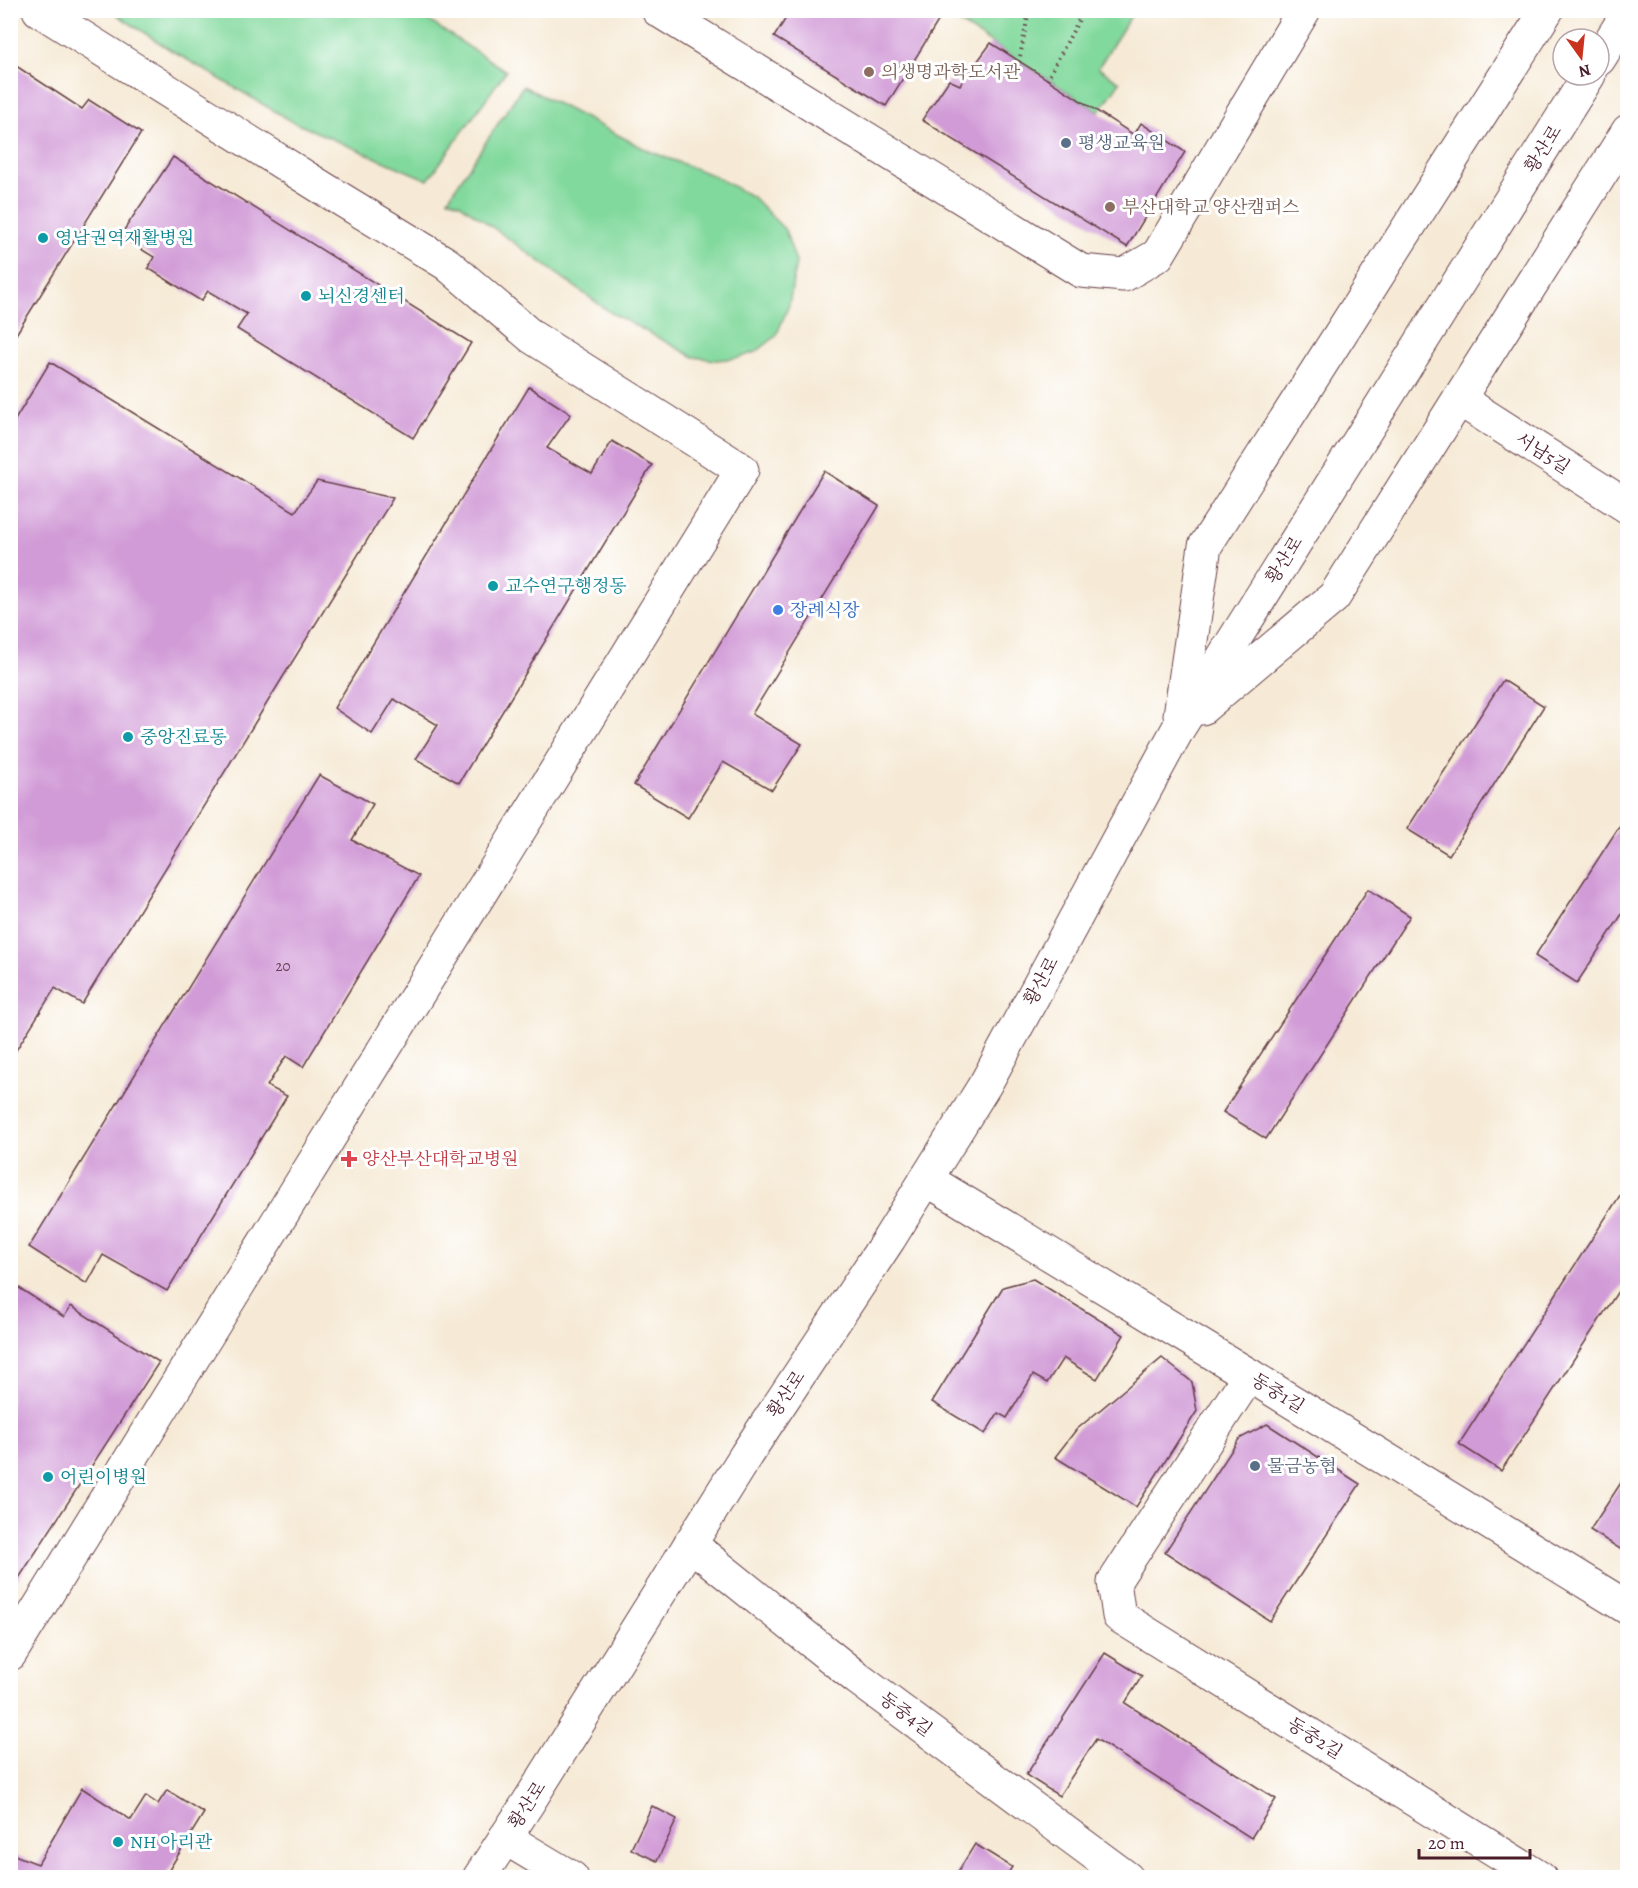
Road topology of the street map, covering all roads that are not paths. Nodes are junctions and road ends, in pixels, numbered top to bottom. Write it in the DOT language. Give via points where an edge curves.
graph roads {
  1 [pos="39,10"];
  2 [pos="658,10"];
  3 [pos="1304,10"];
  4 [pos="1547,10"];
  5 [pos="1628,14"];
  6 [pos="1611,40"];
  7 [pos="1581,87"];
  8 [pos="1628,131"];
  9 [pos="1459,399"];
  10 [pos="1628,507"];
  11 [pos="1178,729"];
  12 [pos="926,1179"];
  13 [pos="1249,1375"];
  14 [pos="690,1544"];
  15 [pos="1628,1608"];
  16 [pos="10,1654"];
  17 [pos="505,1838"];
  18 [pos="479,1878"];
  19 [pos="572,1878"];
  20 [pos="1127,1878"];
  21 [pos="1540,1878"];
  1 -- 16 [label="main road" via="447,264 532,337 742,470"];
  2 -- 3 [label="main road" via="1081,271 1124,275 1158,255"];
  4 -- 11 [label="main road" via="1205,546"];
  5 -- 6 [label="main road"];
  7 -- 11 [label="main road, 황산로"];
  8 -- 9 [label="main road"];
  9 -- 10 [label="main road, 서남5길"];
  9 -- 11 [label="main road" via="1334,597"];
  11 -- 12 [label="main road, 황산로" via="986,1083"];
  12 -- 13 [label="main road, 동중1길"];
  12 -- 14 [label="main road, 황산로"];
  13 -- 15 [label="main road, 동중1길"];
  13 -- 21 [label="main road, 동중2길" via="1114,1582 1119,1616"];
  14 -- 17 [label="main road, 황산로"];
  14 -- 20 [label="main road, 동중4길" via="857,1677"];
  17 -- 18 [label="main road, 황산로"];
  17 -- 19 [label="main road"];
}
